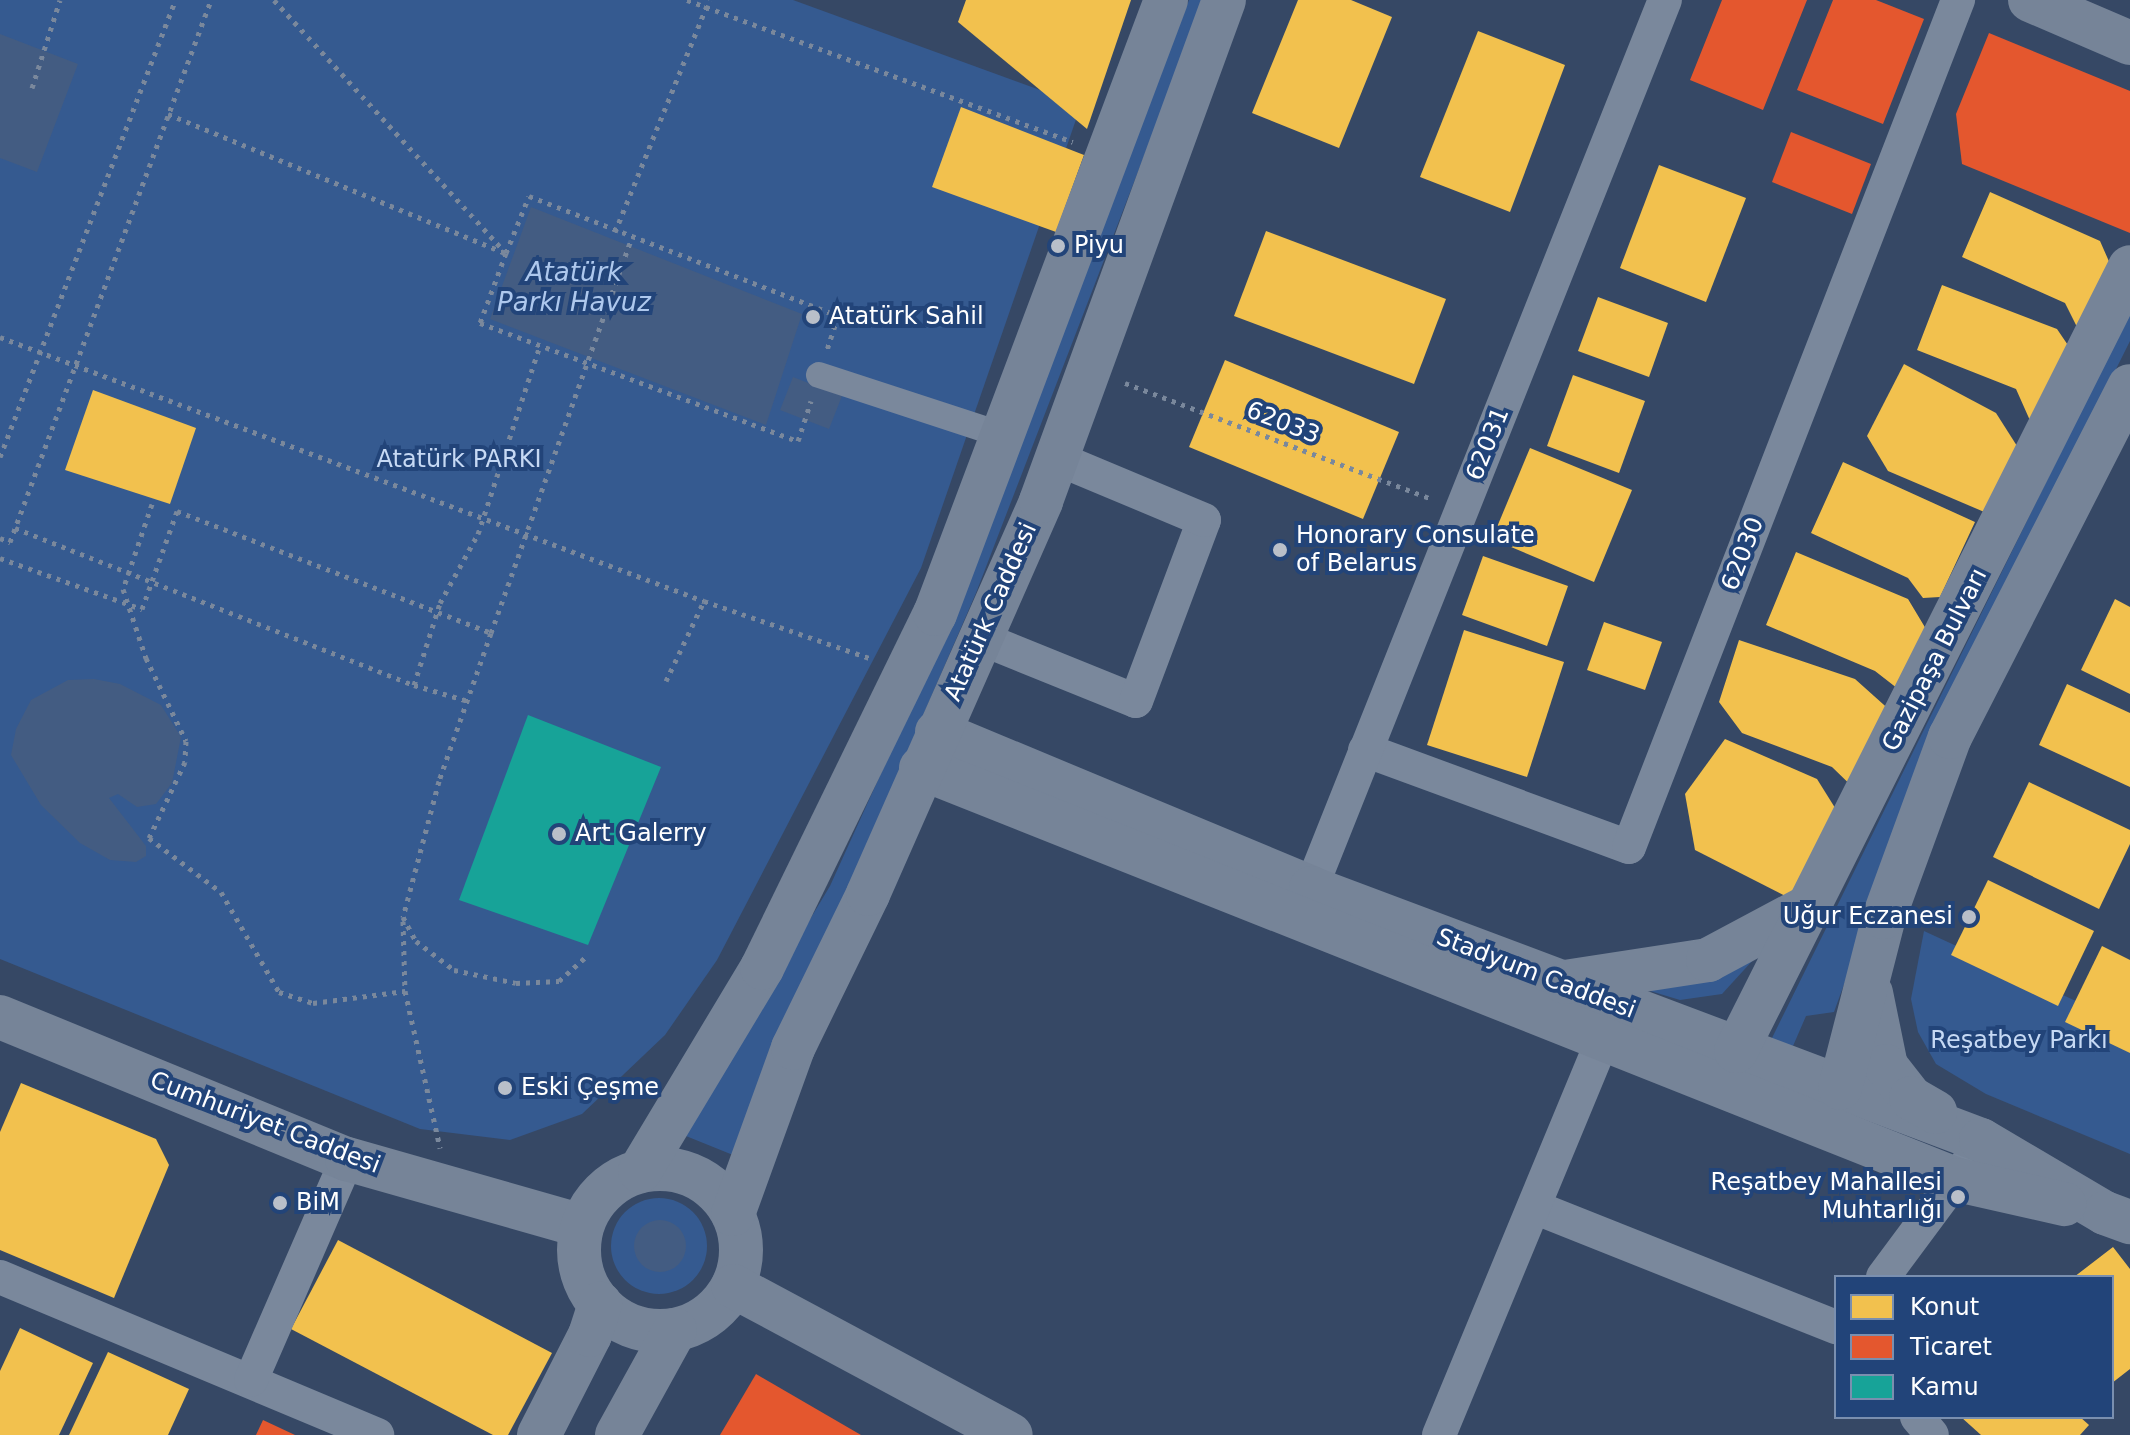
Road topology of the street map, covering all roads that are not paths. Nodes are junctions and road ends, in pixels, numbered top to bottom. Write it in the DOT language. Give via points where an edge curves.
graph roads {
  1 [pos="1166,0"];
  2 [pos="1224,0"];
  3 [pos="1665,0"];
  4 [pos="1958,0"];
  5 [pos="2031,0"];
  6 [pos="2130,43"];
  7 [pos="2130,267"];
  8 [pos="819,375"];
  9 [pos="2130,386"];
  10 [pos="984,429"];
  11 [pos="1056,458"];
  12 [pos="980,638"];
  13 [pos="929,750"];
  14 [pos="1365,750"];
  15 [pos="1311,888"];
  16 [pos="1811,905"];
  17 [pos="1869,976"];
  18 [pos="1557,982"];
  19 [pos="0,1017"];
  20 [pos="1609,1023"];
  21 [pos="1736,1051"];
  22 [pos="1840,1088"];
  23 [pos="1981,1140"];
  24 [pos="347,1159"];
  25 [pos="640,1171"];
  26 [pos="1958,1180"];
  27 [pos="1534,1207"];
  28 [pos="733,1214"];
  29 [pos="2118,1217"];
  30 [pos="582,1226"];
  31 [pos="1885,1275"];
  32 [pos="0,1277"];
  33 [pos="733,1286"];
  34 [pos="600,1304"];
  35 [pos="1834,1326"];
  36 [pos="675,1330"];
  37 [pos="251,1380"];
  38 [pos="1919,1419"];
  39 [pos="377,1435"];
  40 [pos="539,1435"];
  41 [pos="617,1435"];
  42 [pos="1011,1435"];
  43 [pos="1439,1435"];
  44 [pos="1932,1435"];
  1 -- 25 [label="main road" via="935,614 762,968"];
  2 -- 11 [label="main road, Atatürk Caddesi"];
  3 -- 14 [label="street, 62031"];
  4 -- 14 [label="street, 62030" via="1629,847"];
  5 -- 6 [label="main road"];
  7 -- 16 [label="main road, Gazipaşa Bulvarı"];
  8 -- 10 [label="street"];
  9 -- 17 [label="main road, Gazipaşa Bulvarı" via="1950,737 1884,917"];
  11 -- 12 [label="main road, Atatürk Caddesi"];
  11 -- 12 [label="street" via="1204,520 1136,701"];
  12 -- 13 [label="main road, Atatürk Caddesi"];
  13 -- 15 [label="main road, Stadyum Caddesi"];
  13 -- 20 [label="main road"];
  13 -- 28 [label="main road, Atatürk Caddesi" via="793,1048"];
  14 -- 15 [label="street, 62031"];
  15 -- 18 [label="main road, Stadyum Caddesi"];
  16 -- 18 [label="main road" via="1708,960"];
  16 -- 21 [label="main road, Gazipaşa Bulvarı"];
  17 -- 22 [label="main road, Gazipaşa Bulvarı"];
  17 -- 23 [label="main road" via="1886,1066 1911,1098"];
  18 -- 20 [label="main road, Stadyum Caddesi"];
  19 -- 24 [label="main road, Cumhuriyet Caddesi"];
  20 -- 21 [label="main road, Stadyum Caddesi"];
  20 -- 26 [label="main road"];
  20 -- 27 [label="street"];
  21 -- 22 [label="main road, Stadyum Caddesi"];
  22 -- 23 [label="main road, Stadyum Caddesi"];
  23 -- 26 [label="street"];
  23 -- 29 [label="main road, Stadyum Caddesi"];
  24 -- 30 [label="main road, Cumhuriyet Caddesi"];
  24 -- 37 [label="street"];
  25 -- 28 [label="main road" via="667,1169 694,1176 717,1192"];
  25 -- 30 [label="main road" via="614,1182 594,1202"];
  26 -- 29 [label="main road"];
  26 -- 31 [label="street"];
  27 -- 35 [label="street"];
  27 -- 43 [label="street"];
  28 -- 33 [label="main road" via="741,1251"];
  30 -- 34 [label="main road" via="579,1254 585,1281"];
  32 -- 37 [label="street"];
  33 -- 36 [label="main road" via="709,1315"];
  33 -- 42 [label="main road"];
  34 -- 36 [label="main road" via="634,1327"];
  34 -- 40 [label="main road" via="590,1335"];
  36 -- 41 [label="main road"];
  37 -- 39 [label="street"];
  38 -- 44 [label="street"];
}
